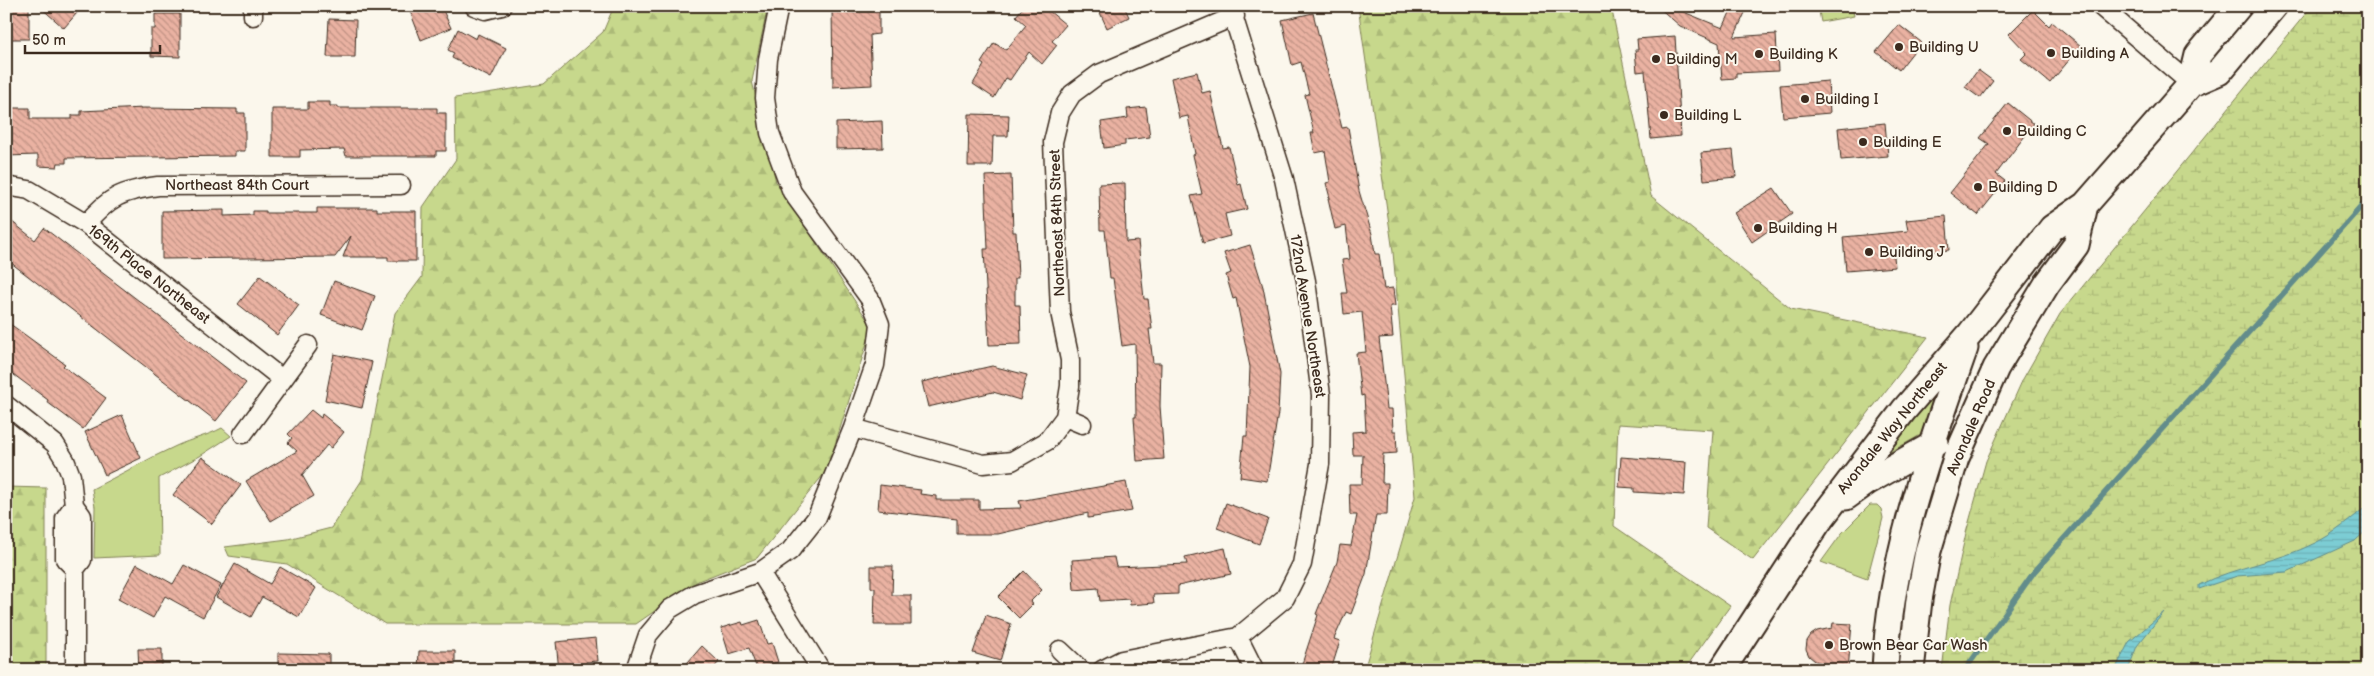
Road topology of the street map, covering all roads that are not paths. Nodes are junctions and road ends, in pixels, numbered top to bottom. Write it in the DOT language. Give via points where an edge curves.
graph roads {
  1 [pos="474,6"];
  2 [pos="502,6"];
  3 [pos="779,6"];
  4 [pos="2100,6"];
  5 [pos="2239,6"];
  6 [pos="2274,6"];
  7 [pos="1232,11"];
  8 [pos="2190,84"];
  9 [pos="402,185"];
  10 [pos="6,186"];
  11 [pos="2085,205"];
  12 [pos="86,224"];
  13 [pos="1970,334"];
  14 [pos="308,345"];
  15 [pos="282,379"];
  16 [pos="6,405"];
  17 [pos="1975,412"];
  18 [pos="1065,417"];
  19 [pos="1082,424"];
  20 [pos="853,428"];
  21 [pos="243,434"];
  22 [pos="1929,448"];
  23 [pos="1867,482"];
  24 [pos="1912,505"];
  25 [pos="1817,524"];
  26 [pos="760,572"];
  27 [pos="1238,637"];
  28 [pos="1060,650"];
  29 [pos="1254,668"];
  30 [pos="75,670"];
  31 [pos="636,670"];
  32 [pos="822,670"];
  33 [pos="1081,670"];
  34 [pos="1102,670"];
  35 [pos="1722,670"];
  36 [pos="1885,670"];
  37 [pos="1911,670"];
  1 -- 2 [label="street" via="485,10"];
  3 -- 20 [label="street" via="768,59 765,98 770,134 792,192 870,299 880,324 875,365"];
  4 -- 8 [label="street"];
  5 -- 8 [label="main road" via="2198,55"];
  6 -- 8 [label="main road" via="2219,72"];
  7 -- 18 [label="street, Northeast 84th Street" via="1099,74 1072,94 1060,113 1053,142 1060,312 1070,360"];
  7 -- 27 [label="street, 172nd Avenue Northeast" via="1284,179 1306,281 1321,396 1320,464 1302,564 1285,598"];
  8 -- 11 [label="main road"];
  9 -- 12 [label="street, Northeast 84th Court" via="150,187 134,189 112,198"];
  10 -- 12 [label="street, 169th Place Northeast" via="29,190"];
  11 -- 13 [label="main road" via="2052,228"];
  11 -- 17 [label="main road, Avondale Road" via="2076,245 2020,326"];
  12 -- 15 [label="street, 169th Place Northeast"];
  13 -- 22 [label="main road, Avondale Road"];
  13 -- 25 [label="main road, Avondale Way Northeast" via="1904,410"];
  14 -- 15 [label="street"];
  15 -- 21 [label="street"];
  16 -- 30 [label="street" via="54,444 71,476 74,505 65,518 65,559 75,570"];
  17 -- 22 [label="main road, Avondale Way Northeast" via="1955,431"];
  17 -- 37 [label="main road, Avondale Road" via="1951,475 1928,552"];
  18 -- 19 [label="street"];
  18 -- 20 [label="street, Northeast 84th Street" via="1047,441 1012,461 983,464"];
  20 -- 26 [label="street" via="817,517 790,552"];
  22 -- 23 [label="main road, Avondale Way Northeast"];
  22 -- 24 [label="main road, Avondale Road"];
  23 -- 24 [label="main road" via="1894,481 1906,492"];
  23 -- 25 [label="main road, Avondale Way Northeast"];
  24 -- 36 [label="main road, Avondale Road" via="1895,581"];
  25 -- 35 [label="main road, Avondale Way Northeast"];
  26 -- 31 [label="street" via="695,594 670,609 648,635"];
  26 -- 32 [label="street"];
  27 -- 29 [label="street"];
  27 -- 34 [label="street, 172nd Avenue Northeast" via="1122,660"];
  28 -- 33 [label="street"];
}
